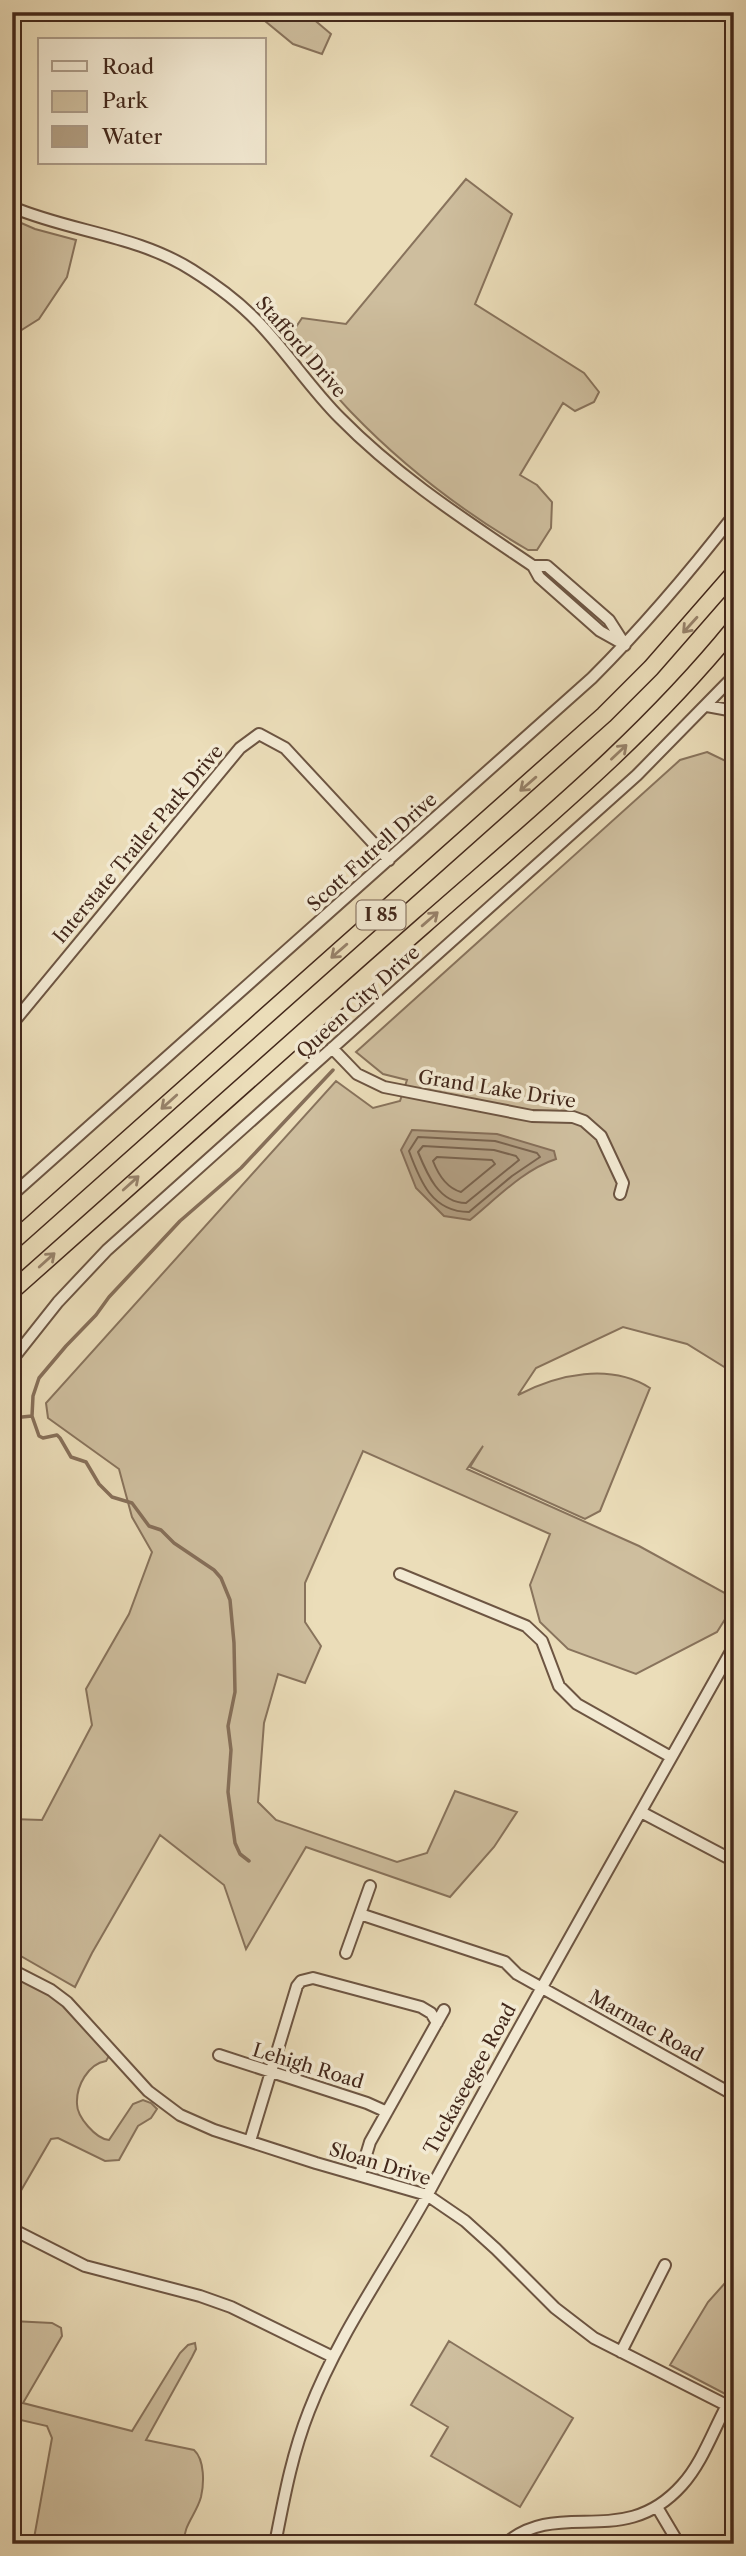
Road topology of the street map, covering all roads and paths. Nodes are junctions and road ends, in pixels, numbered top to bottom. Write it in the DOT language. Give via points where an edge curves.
graph roads {
  1 [pos="12,207"];
  2 [pos="734,515"];
  3 [pos="734,572"];
  4 [pos="734,628"];
  5 [pos="625,645"];
  6 [pos="734,676"];
  7 [pos="707,706"];
  8 [pos="734,711"];
  9 [pos="389,860"];
  10 [pos="12,1024"];
  11 [pos="332,1048"];
  12 [pos="620,1194"];
  13 [pos="12,1195"];
  14 [pos="12,1242"];
  15 [pos="12,1291"];
  16 [pos="12,1360"];
  17 [pos="400,1574"];
  18 [pos="734,1646"];
  19 [pos="671,1757"];
  20 [pos="640,1812"];
  21 [pos="734,1861"];
  22 [pos="370,1886"];
  23 [pos="360,1914"];
  24 [pos="346,1953"];
  25 [pos="12,1970"];
  26 [pos="541,1987"];
  27 [pos="444,2010"];
  28 [pos="437,2022"];
  29 [pos="219,2055"];
  30 [pos="271,2074"];
  31 [pos="734,2095"];
  32 [pos="387,2112"];
  33 [pos="250,2141"];
  34 [pos="360,2175"];
  35 [pos="427,2195"];
  36 [pos="12,2229"];
  37 [pos="665,2265"];
  38 [pos="621,2351"];
  39 [pos="333,2357"];
  40 [pos="730,2407"];
  41 [pos="657,2507"];
  42 [pos="275,2544"];
  43 [pos="505,2544"];
  44 [pos="680,2544"];
  1 -- 5 [label="street, Stafford Drive" via="148,248 222,289 258,322 320,397 376,453 452,513 533,566 547,566 609,620"];
  2 -- 5 [label="street, Scott Futrell Drive"];
  3 -- 14 [label="highway, I 85, one-way" via="604,715"];
  15 -- 4 [label="highway, I 85, one-way" via="600,770 682,689"];
  5 -- 9 [label="street, Scott Futrell Drive"];
  6 -- 7 [label="street, Queen City Drive"];
  7 -- 8 [label="street"];
  7 -- 11 [label="street, Queen City Drive" via="637,775"];
  9 -- 10 [label="street, Interstate Trailer Park Drive" via="285,748 259,734 240,748"];
  9 -- 13 [label="street, Scott Futrell Drive"];
  11 -- 12 [label="street, Grand Lake Drive" via="357,1074 384,1087 532,1116 584,1121 606,1145 623,1183"];
  11 -- 16 [label="street, Queen City Drive" via="107,1251"];
  17 -- 19 [label="street" via="526,1626 542,1641 559,1686 577,1704"];
  18 -- 19 [label="street, Tuckaseegee Road"];
  19 -- 20 [label="street, Tuckaseegee Road"];
  20 -- 21 [label="street"];
  20 -- 26 [label="street, Tuckaseegee Road"];
  22 -- 23 [label="street"];
  23 -- 24 [label="street"];
  23 -- 26 [label="street, Marmac Road" via="505,1962"];
  25 -- 33 [label="street, Sloan Drive" via="67,2002 169,2108"];
  26 -- 31 [label="street, Marmac Road"];
  26 -- 35 [label="street, Tuckaseegee Road"];
  27 -- 28 [label="street"];
  28 -- 30 [label="street" via="421,2007 305,1979 298,1986"];
  28 -- 32 [label="street"];
  29 -- 30 [label="street, Lehigh Road"];
  30 -- 32 [label="street, Lehigh Road"];
  30 -- 33 [label="street"];
  32 -- 34 [label="street" via="368,2147"];
  33 -- 34 [label="street, Sloan Drive"];
  34 -- 35 [label="street, Sloan Drive"];
  35 -- 38 [label="street, Sloan Drive" via="465,2221 573,2324"];
  35 -- 39 [label="street, Tuckaseegee Road"];
  36 -- 39 [label="street" via="85,2266 231,2307"];
  37 -- 38 [label="street"];
  38 -- 40 [label="street, Sloan Drive"];
  39 -- 42 [label="street, Tuckaseegee Road" via="299,2439"];
  40 -- 41 [label="street" via="693,2471"];
  41 -- 43 [label="street" via="612,2522 544,2524 528,2528"];
  41 -- 44 [label="street"];
}
